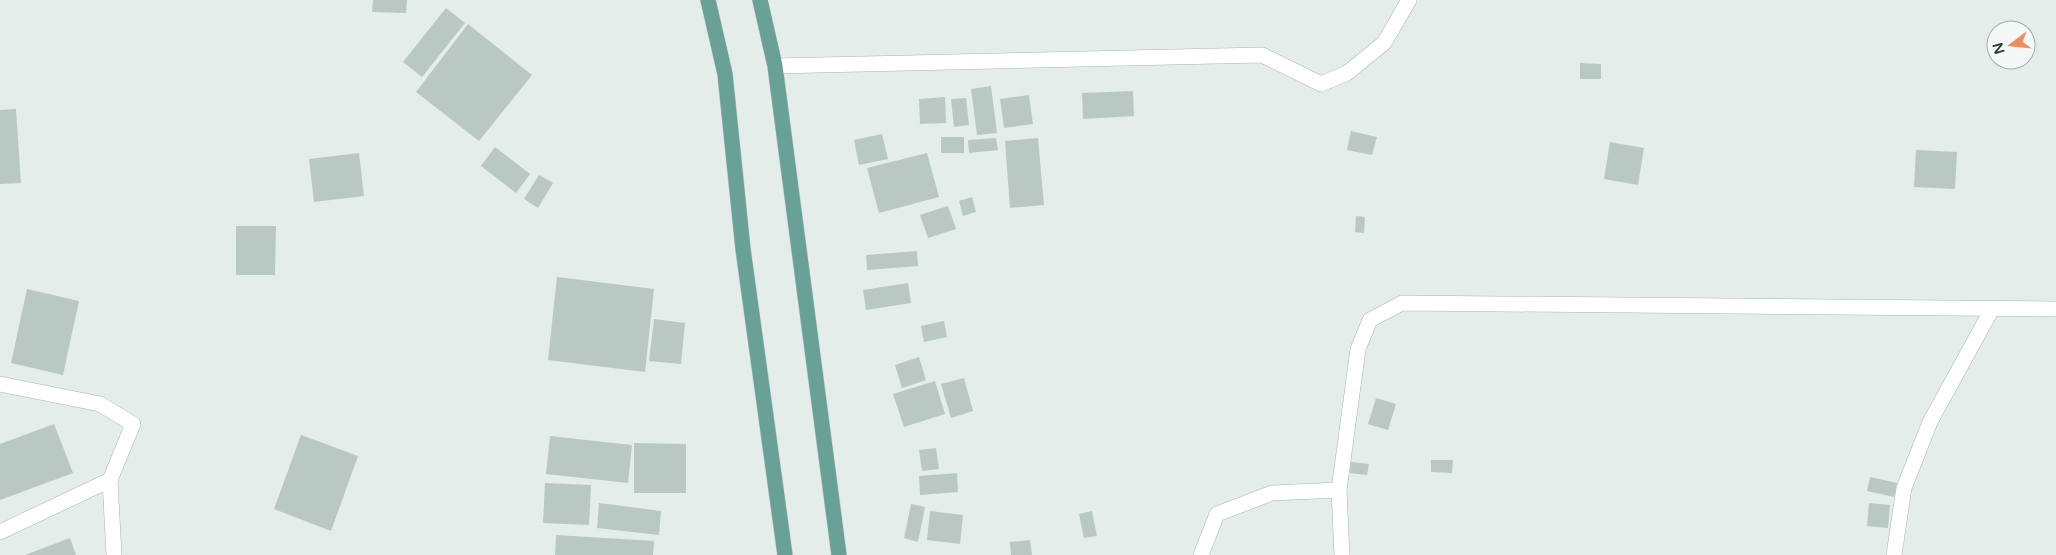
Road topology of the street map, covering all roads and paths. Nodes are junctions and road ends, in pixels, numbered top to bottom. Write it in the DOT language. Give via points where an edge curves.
graph roads {
  1 [pos="708,0"];
  2 [pos="760,0"];
  3 [pos="1410,0"];
  4 [pos="775,66"];
  5 [pos="1992,309"];
  6 [pos="2056,309"];
  7 [pos="0,384"];
  8 [pos="110,480"];
  9 [pos="1339,490"];
  10 [pos="0,532"];
  11 [pos="114,555"];
  12 [pos="785,555"];
  13 [pos="839,555"];
  14 [pos="1201,555"];
  15 [pos="1342,555"];
  16 [pos="1894,555"];
  1 -- 12 [label="main road" via="725,74 743,249"];
  2 -- 4 [label="main road"];
  3 -- 4 [label="street" via="1384,43 1348,73 1321,84 1262,56"];
  4 -- 13 [label="main road"];
  5 -- 6 [label="street"];
  5 -- 9 [label="street" via="1402,303 1370,320 1358,349"];
  5 -- 16 [label="street" via="1927,430 1904,488"];
  7 -- 8 [label="street" via="100,404 133,424"];
  8 -- 10 [label="street"];
  8 -- 11 [label="street"];
  9 -- 14 [label="street" via="1272,493 1217,514"];
  9 -- 15 [label="street"];
}
